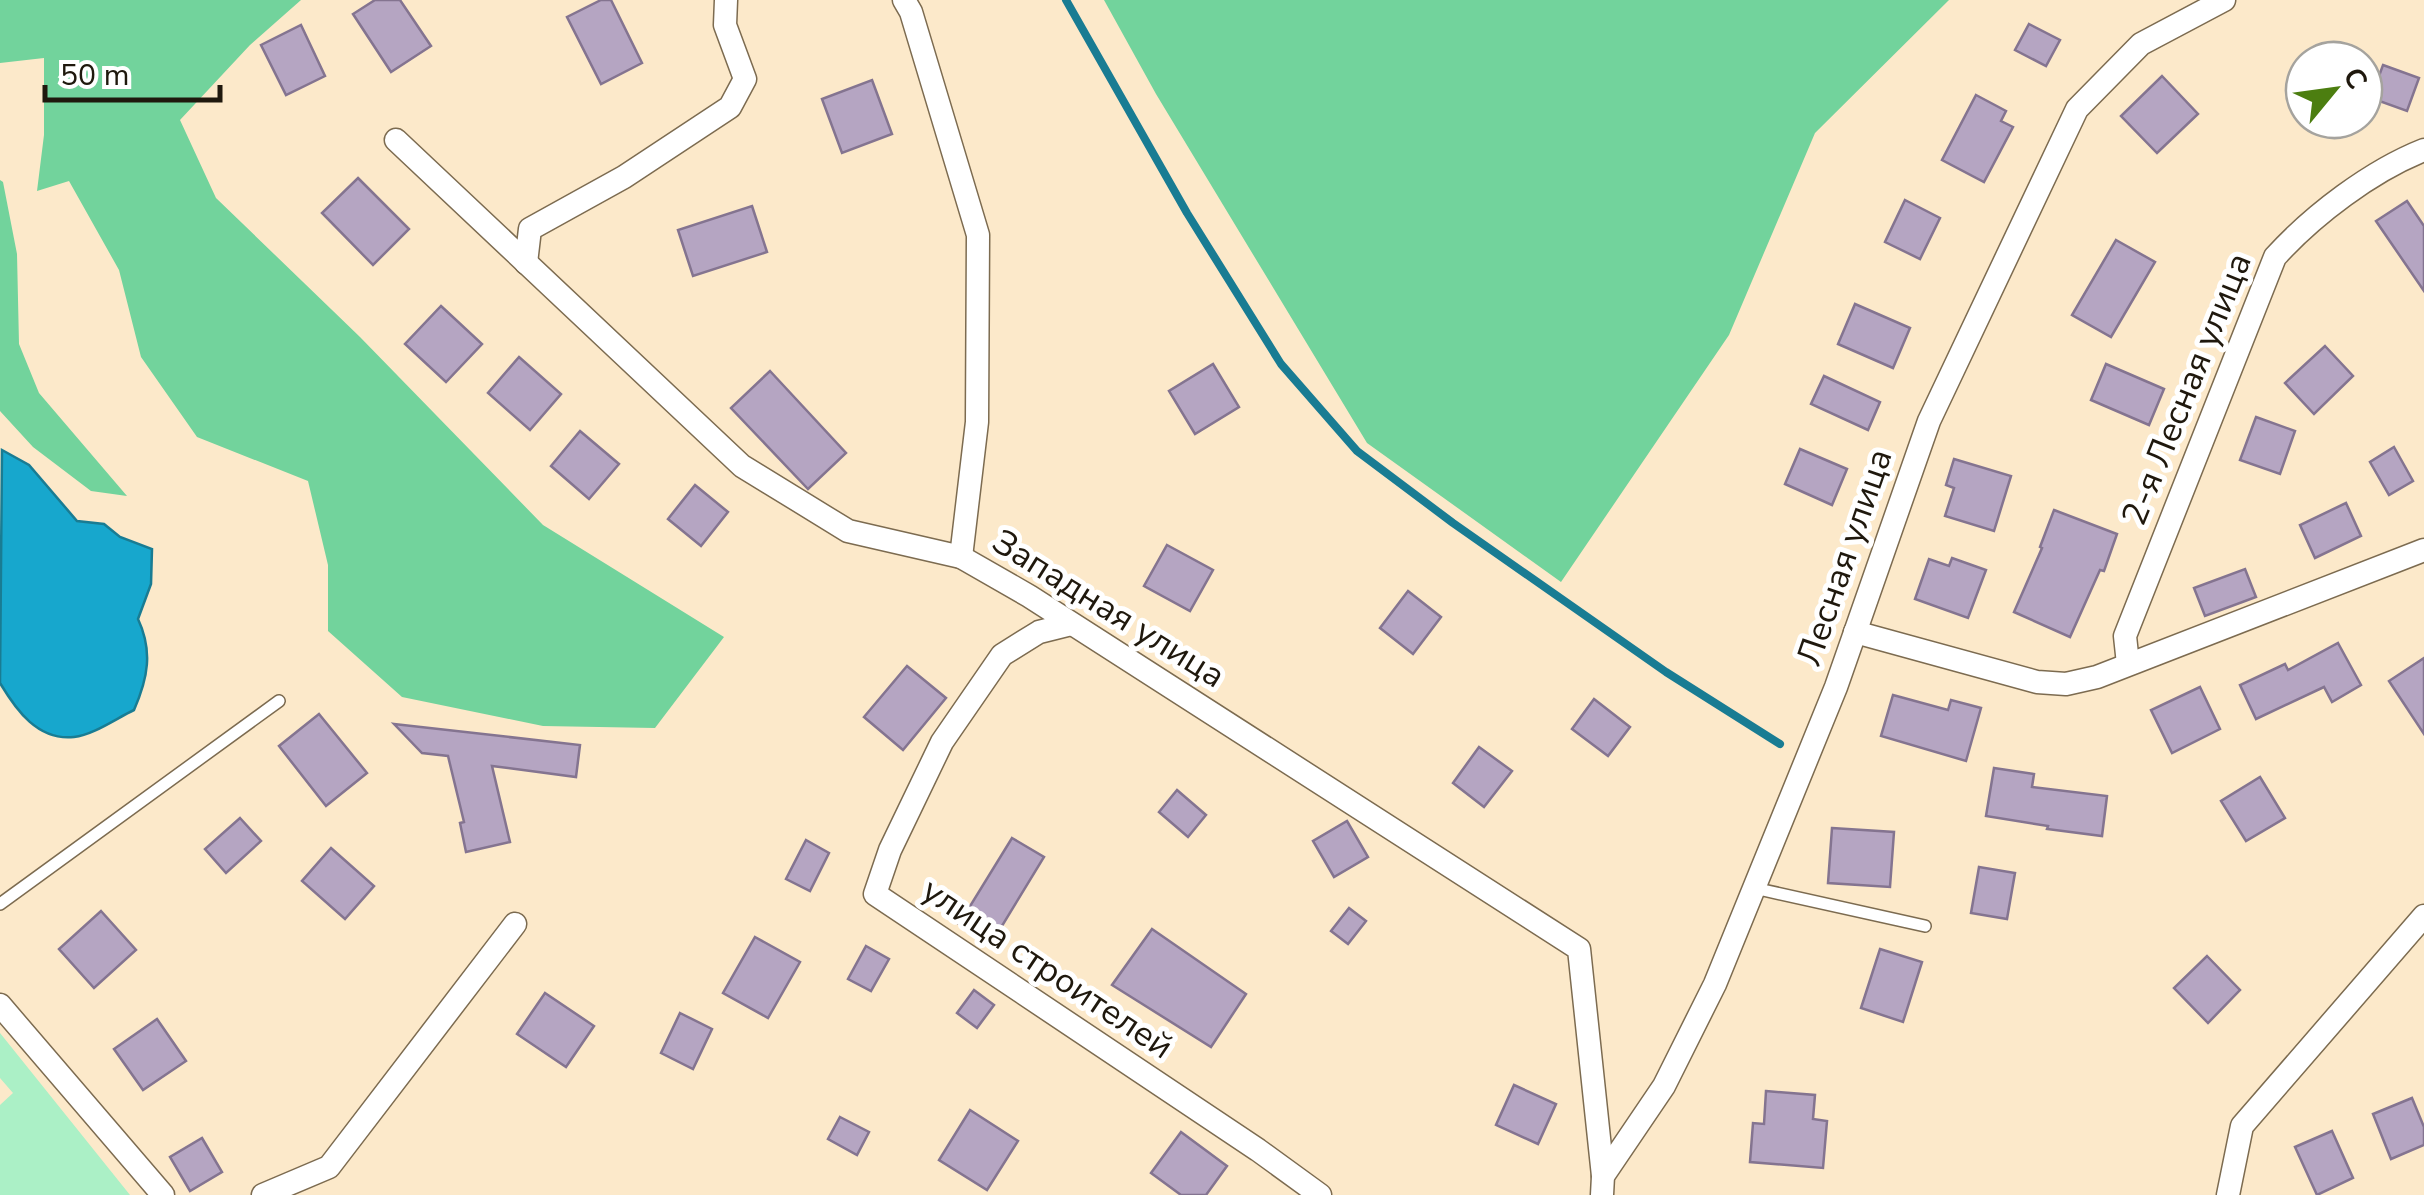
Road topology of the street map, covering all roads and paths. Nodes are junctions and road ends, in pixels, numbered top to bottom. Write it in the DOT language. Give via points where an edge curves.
graph roads {
  1 [pos="726,0"];
  2 [pos="904,0"];
  3 [pos="2224,0"];
  4 [pos="396,140"];
  5 [pos="2424,150"];
  6 [pos="526,263"];
  7 [pos="2424,550"];
  8 [pos="961,557"];
  9 [pos="1071,624"];
  10 [pos="1855,632"];
  11 [pos="2128,664"];
  12 [pos="279,701"];
  13 [pos="1754,888"];
  14 [pos="0,904"];
  15 [pos="2424,916"];
  16 [pos="515,924"];
  17 [pos="1925,926"];
  18 [pos="0,1004"];
  19 [pos="1602,1186"];
  20 [pos="162,1195"];
  21 [pos="263,1195"];
  22 [pos="1320,1195"];
  23 [pos="2228,1195"];
  1 -- 6 [label="street" via="725,26 744,78 730,106 530,229"];
  2 -- 8 [label="street" via="978,236 977,422"];
  3 -- 10 [label="street, Лесная улица" via="2142,44 2077,109 1929,422"];
  4 -- 6 [label="street, Западная улица"];
  5 -- 11 [label="street, 2-я Лесная улица" via="2305,224 2275,256 2124,636"];
  6 -- 8 [label="street, Западная улица" via="742,466 848,531"];
  7 -- 11 [label="street"];
  8 -- 9 [label="street, Западная улица"];
  9 -- 19 [label="street, Западная улица" via="1579,950"];
  9 -- 22 [label="street, улица строителей" via="1039,632 1002,656 942,742 875,894"];
  10 -- 11 [label="street" via="2036,682 2066,684"];
  10 -- 13 [label="street, Лесная улица"];
  12 -- 14 [label="lane"];
  13 -- 17 [label="lane"];
  13 -- 19 [label="street, Лесная улица" via="1664,1086"];
  15 -- 23 [label="street" via="2242,1126"];
  16 -- 21 [label="street" via="328,1167"];
  18 -- 20 [label="street"];
}
